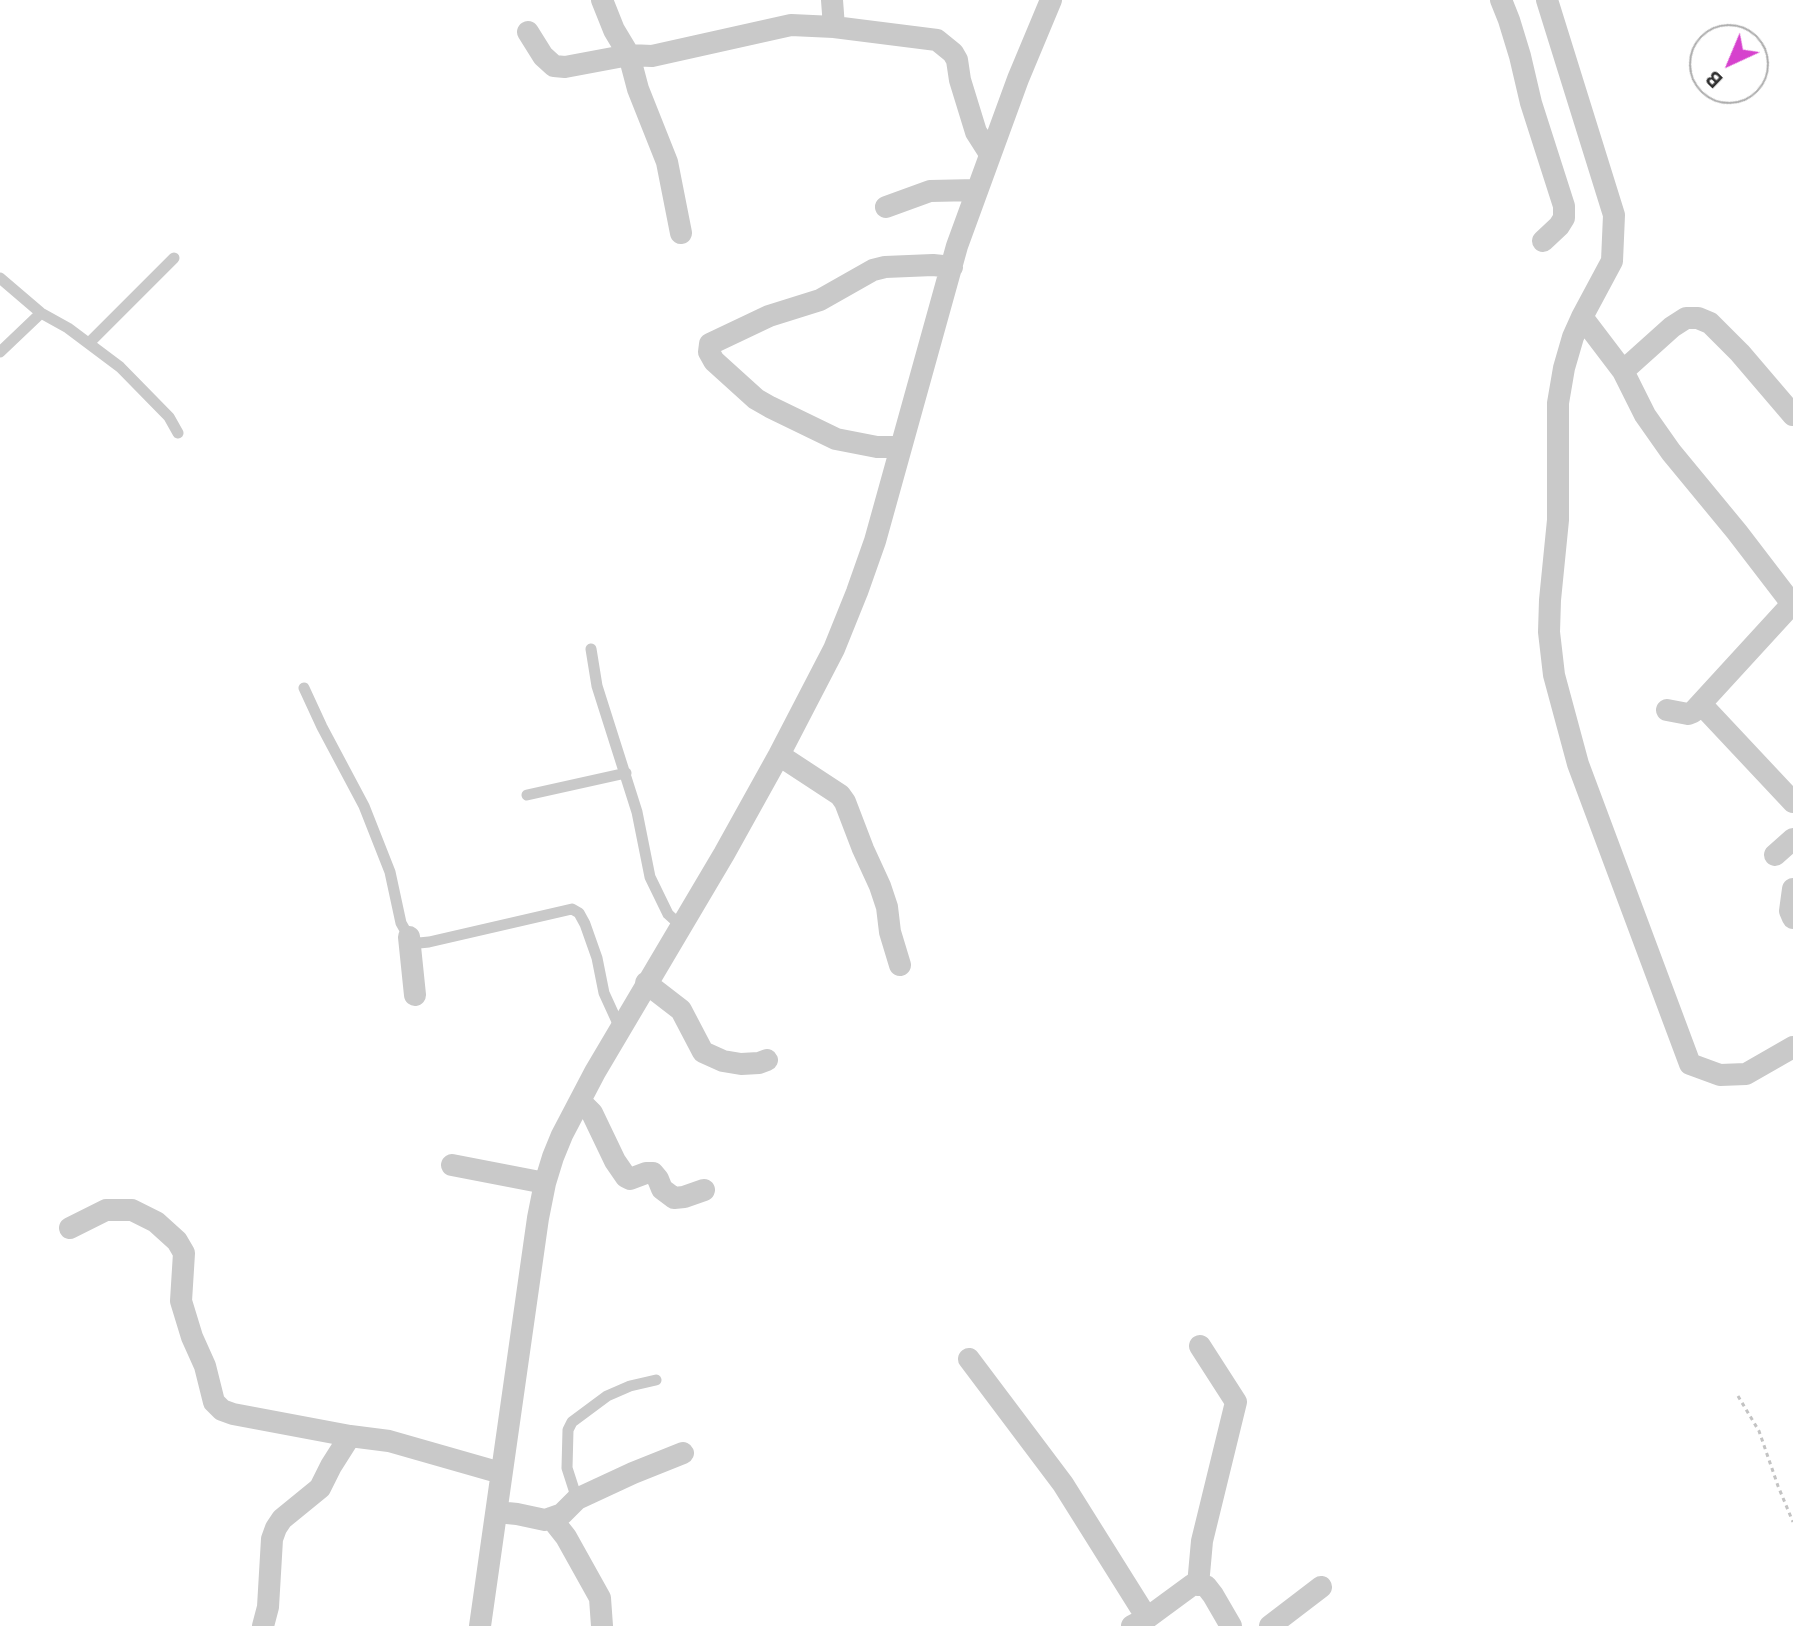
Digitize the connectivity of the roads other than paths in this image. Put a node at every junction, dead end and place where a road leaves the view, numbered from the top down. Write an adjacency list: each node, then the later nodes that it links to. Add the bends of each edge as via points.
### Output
1 (602, 0): 8 (street)
2 (832, 0): 6 (street)
3 (1051, 0): 9 (street)
4 (1501, 0): 13 (street, via 1564,206 1564,218)
5 (1547, 0): 18 (street, via 1614,215 1612,261)
6 (834, 27): 8 (street, via 791,25 652,56); 9 (street, via 937,40 949,49 957,60 976,132)
7 (528, 32): 8 (street, via 554,66)
8 (629, 55): 12 (street, via 667,162)
9 (990, 154): 10 (street)
10 (977, 190): 11 (street, via 930,191); 15 (street)
11 (886, 207)
12 (681, 233)
13 (1543, 241)
14 (174, 258): 19 (lane)
15 (952, 267): 24 (street); 24 (street, via 873,270 820,300 769,316 710,344 714,361 770,407 836,439)
16 (0, 278): 17 (lane)
17 (41, 313): 19 (lane); 20 (lane)
18 (1582, 317): 21 (street); 44 (street, via 1558,403 1558,520 1549,632 1554,675 1578,764 1690,1064 1720,1075 1746,1074)
19 (89, 343): 23 (lane, via 151,397)
20 (0, 352)
21 (1623, 371): 22 (street, via 1672,327 1698,318 1740,353); 25 (street, via 1671,452)
22 (1793, 415)
23 (178, 433)
24 (900, 447): 30 (street, via 857,592)
25 (1792, 604): 28 (street)
26 (591, 649): 31 (lane, via 597,686)
27 (304, 688): 39 (lane, via 364,806)
28 (1701, 704): 29 (street, via 1691,713); 33 (street)
29 (1667, 710)
30 (779, 755): 38 (street); 40 (street, via 845,802 880,886)
31 (626, 773): 32 (lane); 38 (lane, via 650,877 668,914)
32 (527, 795)
33 (1793, 802)
34 (1793, 839): 35 (street)
35 (1775, 855)
36 (1793, 889): 37 (street)
37 (1793, 918)
38 (680, 925): 41 (street)
39 (409, 937): 42 (street); 43 (lane, via 429,942 572,909 585,924 604,993)
40 (900, 965)
41 (646, 983): 43 (street); 45 (street, via 681,1010 703,1052 741,1064)
42 (415, 995)
43 (620, 1028): 46 (street)
44 (1793, 1047)
45 (767, 1060)
46 (580, 1101): 48 (street); 49 (street, via 592,1113 626,1177 653,1173 674,1198)
47 (452, 1165): 48 (street)
48 (545, 1183): 56 (street)
49 (704, 1190)
50 (70, 1228): 54 (street, via 119,1209 156,1222 184,1253 181,1301 214,1402 233,1414)
51 (1200, 1346): 60 (street, via 1236,1402 1202,1541)
52 (969, 1359): 62 (street, via 1063,1484)
53 (656, 1380): 57 (lane, via 607,1396 572,1422 567,1468)
54 (350, 1436): 56 (street, via 389,1441); 63 (street, via 320,1488 276,1528)
55 (683, 1453): 57 (street)
56 (501, 1473): 58 (street)
57 (577, 1499): 59 (street)
58 (497, 1512): 59 (street); 64 (street)
59 (551, 1518): 65 (street, via 600,1598)
60 (1198, 1585): 62 (street); 66 (street, via 1206,1586)
61 (1321, 1587): 67 (street)
62 (1140, 1622)
63 (263, 1626)
64 (480, 1626)
65 (602, 1626)
66 (1231, 1626)
67 (1270, 1626)

